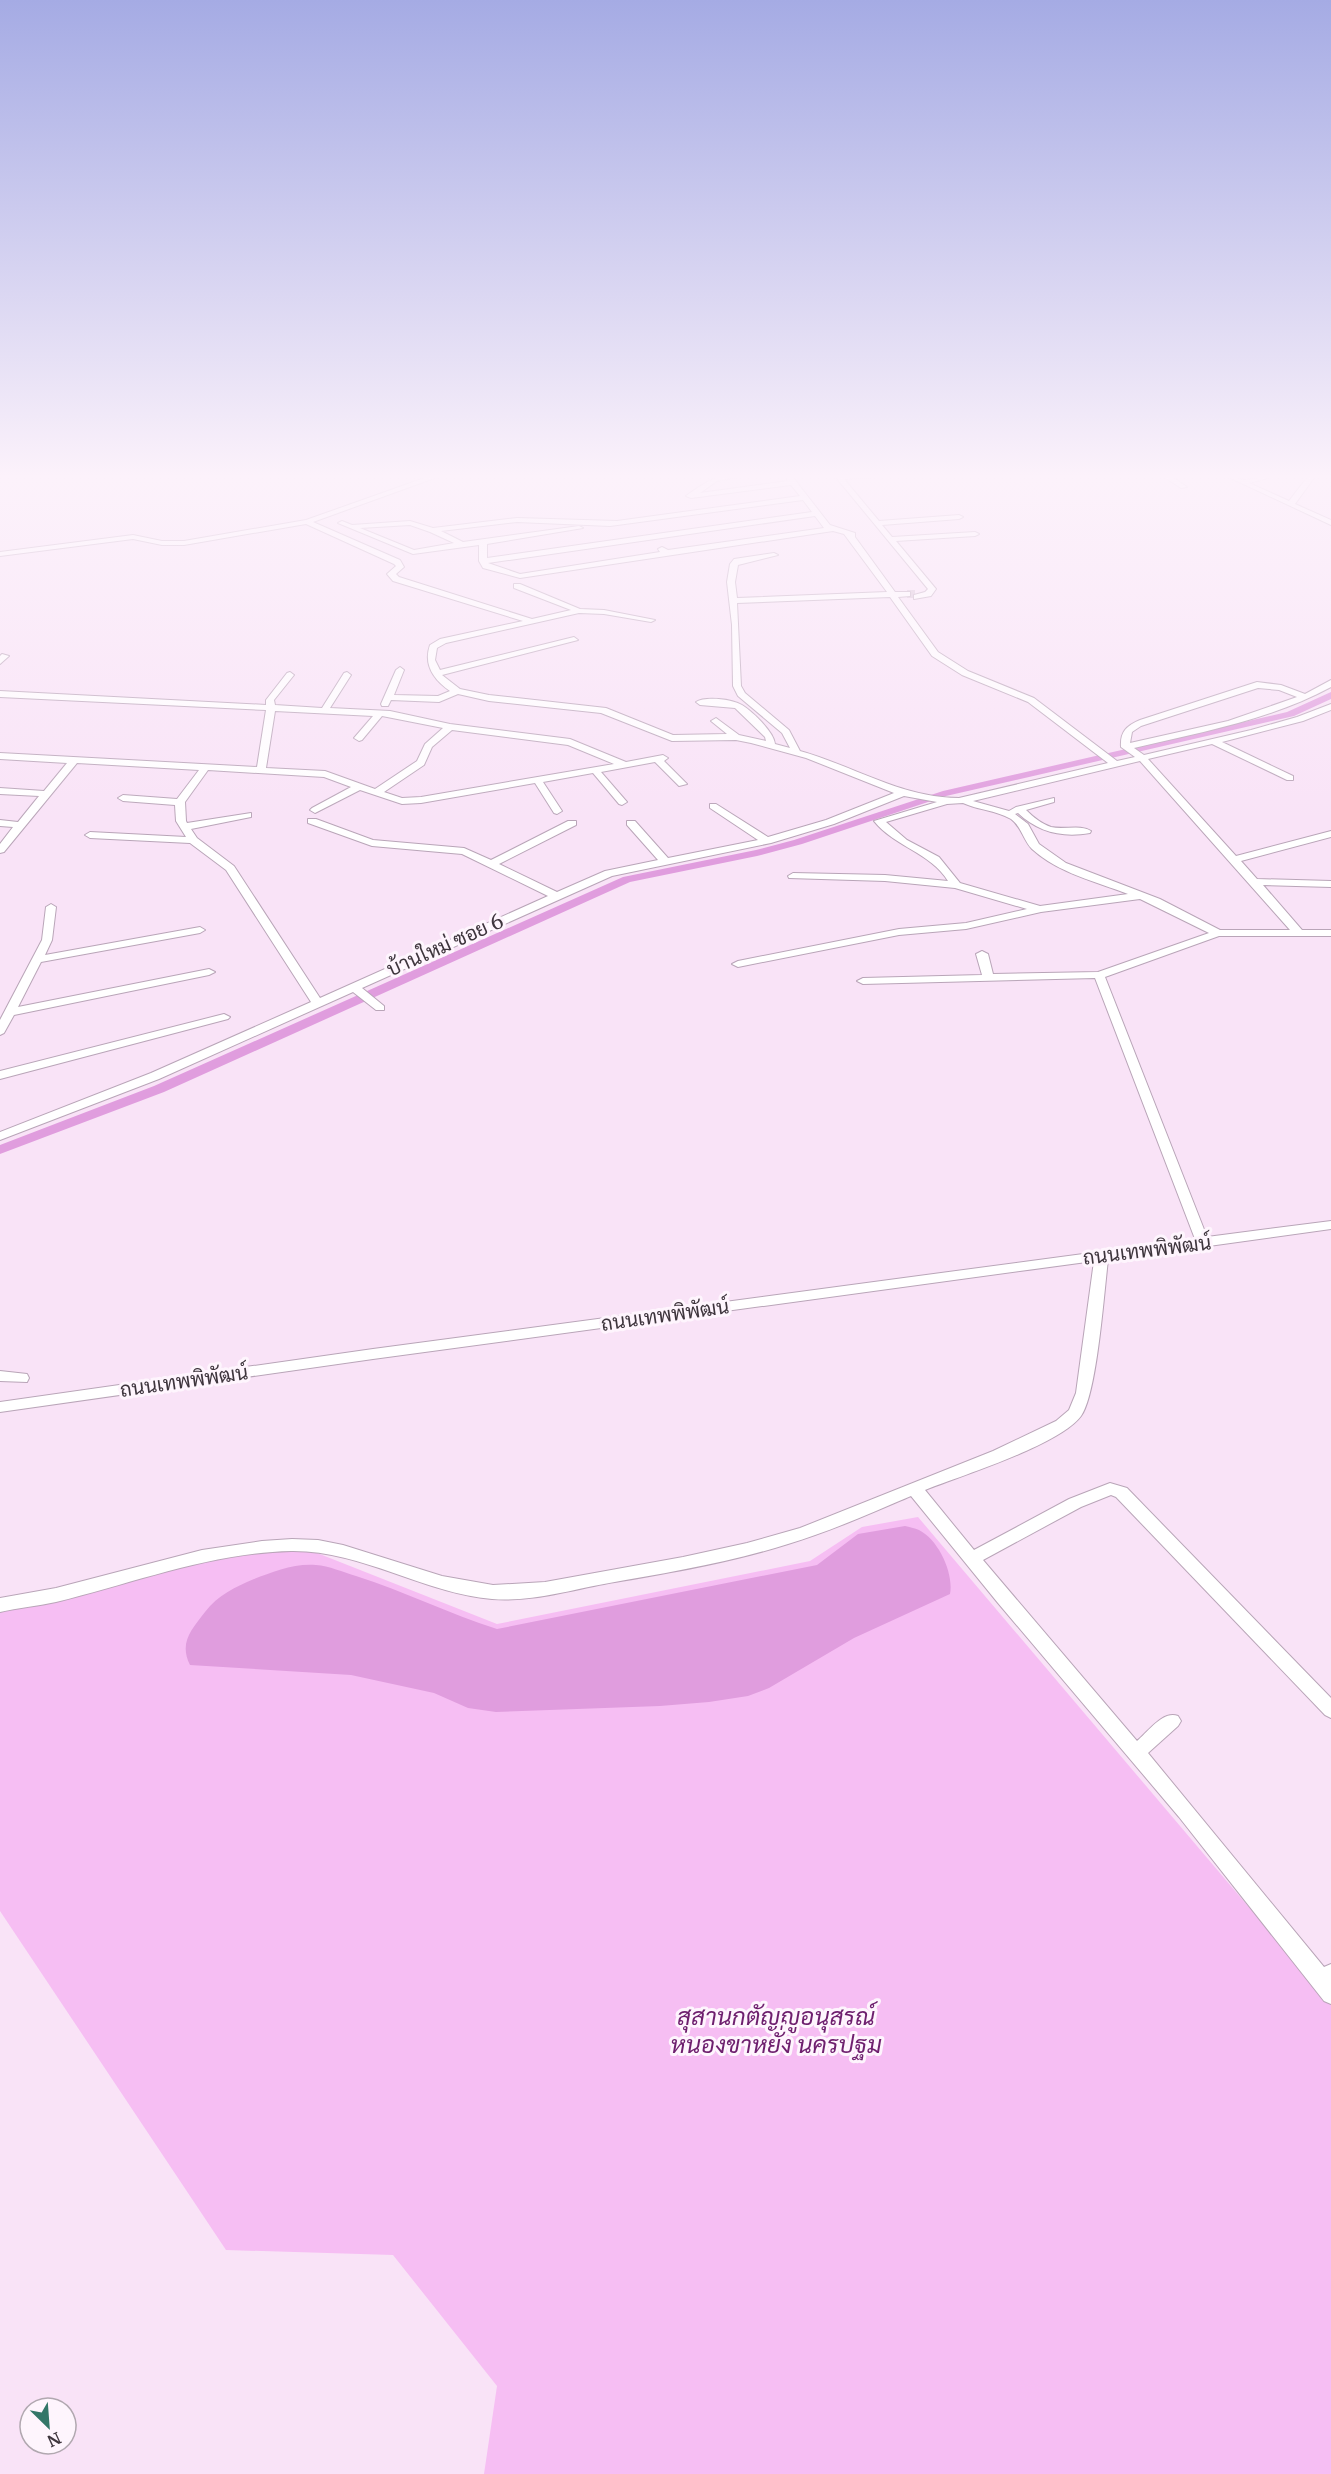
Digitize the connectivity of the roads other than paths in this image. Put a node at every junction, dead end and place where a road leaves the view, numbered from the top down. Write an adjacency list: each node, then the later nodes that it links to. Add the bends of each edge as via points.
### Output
1 (433, 590): 10 (street)
2 (528, 590): 8 (street)
3 (732, 590): 7 (street)
4 (889, 590): 6 (street)
5 (931, 590): 6 (street, via 928,594)
6 (893, 596): 7 (street); 37 (street, via 926,644 944,662 1031,700)
7 (733, 601): 33 (street, via 736,686 786,732)
8 (579, 611): 9 (street); 10 (street)
9 (651, 620)
10 (531, 621): 13 (street, via 438,644 431,652)
11 (574, 640): 13 (street)
12 (400, 670): 20 (street)
13 (438, 673): 17 (street, via 443,682)
14 (290, 675): 23 (street, via 272,696)
15 (347, 675): 24 (street)
16 (1331, 683): 19 (street)
17 (457, 691): 20 (street, via 439,699); 28 (street, via 603,710 672,738)
18 (0, 694): 23 (street)
19 (1305, 697): 32 (street, via 1247,717); 32 (street, via 1271,686 1251,687 1129,727 1124,736)
20 (388, 698): 25 (street)
21 (700, 702): 31 (street, via 738,706 770,736)
22 (1331, 707): 30 (street)
23 (271, 708): 24 (street); 40 (street)
24 (324, 711): 25 (street)
25 (381, 711): 27 (street); 29 (street)
26 (716, 721): 28 (street)
27 (450, 727): 38 (street, via 570,742); 47 (street, via 428,746 421,763)
28 (736, 737): 31 (street)
29 (359, 738)
30 (1213, 741): 35 (street); 42 (street)
31 (771, 745): 33 (street)
32 (1127, 747): 35 (street)
33 (797, 753): 48 (street)
34 (0, 756): 36 (street)
35 (1139, 756): 37 (street); 72 (street)
36 (75, 759): 39 (street); 49 (street)
37 (1112, 762): 53 (street)
38 (626, 765): 41 (street); 44 (street, via 660,758)
39 (206, 767): 40 (street); 54 (street)
40 (261, 770): 45 (street, via 325,774)
41 (595, 770): 43 (street); 55 (street)
42 (1290, 778)
43 (538, 781): 47 (street, via 421,800 402,801); 58 (street)
44 (682, 784)
45 (359, 786): 47 (street); 74 (street, via 313,815 372,843 458,850)
46 (0, 791): 49 (street)
47 (377, 792)
48 (903, 793): 52 (street); 70 (street, บ้านใหม่ ซอย 6, via 830,822)
49 (46, 794): 64 (street)
50 (123, 798): 54 (street)
51 (1051, 800): 57 (street)
52 (946, 801): 53 (street); 78 (street, via 879,821 894,835 937,858)
53 (959, 801): 59 (street)
54 (180, 802): 65 (street, via 179,815)
55 (622, 802)
56 (713, 806): 70 (street)
57 (1019, 809): 59 (street); 66 (street, via 1044,829)
58 (557, 811)
59 (1006, 813): 80 (street, via 1024,826 1035,846 1051,858)
60 (248, 814): 65 (street)
61 (572, 823): 74 (street)
62 (631, 823): 73 (street)
63 (0, 824): 64 (street)
64 (19, 825): 71 (street)
65 (184, 826): 69 (street)
66 (1086, 831)
67 (1331, 834): 72 (street)
68 (90, 835): 69 (street)
69 (193, 840): 95 (street, via 226,863)
70 (767, 841): 73 (street, บ้านใหม่ ซอย 6)
71 (0, 850)
72 (1235, 859): 76 (street)
73 (665, 861): 79 (street, บ้านใหม่ ซอย 6, via 609,873)
74 (491, 864): 79 (street)
75 (793, 876): 78 (street, via 885,878)
76 (1255, 882): 77 (street); 84 (street)
77 (1331, 884)
78 (956, 885): 82 (street)
79 (556, 896): 94 (street, บ้านใหม่ ซอย 6)
80 (1138, 896): 82 (street); 85 (street, via 1165,905)
81 (51, 907): 88 (street, via 47,940)
82 (1041, 909): 89 (street, via 978,924 899,932)
83 (200, 930): 88 (street)
84 (1298, 932): 85 (street); 86 (street)
85 (1218, 933): 91 (street)
86 (1331, 933)
87 (982, 954): 92 (street)
88 (39, 959): 97 (street)
89 (738, 964)
90 (209, 972): 97 (street)
91 (1100, 975): 92 (street); 103 (street)
92 (988, 977): 93 (street)
93 (863, 981)
94 (361, 992): 95 (street, บ้านใหม่ ซอย 6); 96 (street)
95 (317, 1002): 101 (street, บ้านใหม่ ซอย 6, via 155,1076)
96 (380, 1008)
97 (10, 1012): 99 (street)
98 (224, 1017): 100 (street)
99 (0, 1031)
100 (0, 1075)
101 (0, 1136)
102 (1331, 1225): 103 (street, ถนนเทพพิพัฒน์)
103 (1203, 1243): 104 (street, ถนนเทพพิพัฒน์)
104 (1101, 1255): 107 (street, ถนนเทพพิพัฒน์); 108 (street, via 1083,1393 1075,1413 1051,1430)
105 (0, 1376): 106 (street)
106 (22, 1378)
107 (0, 1407)
108 (914, 1488): 109 (street); 110 (street, via 768,1544 524,1591 460,1588 320,1545 292,1545 250,1548 157,1566 54,1595)
109 (973, 1558): 111 (street, via 1075,1503 1110,1490 1121,1492); 113 (street)
110 (0, 1605)
111 (1331, 1710)
112 (1173, 1720): 113 (street)
113 (1136, 1753): 114 (street)
114 (1328, 1983)

